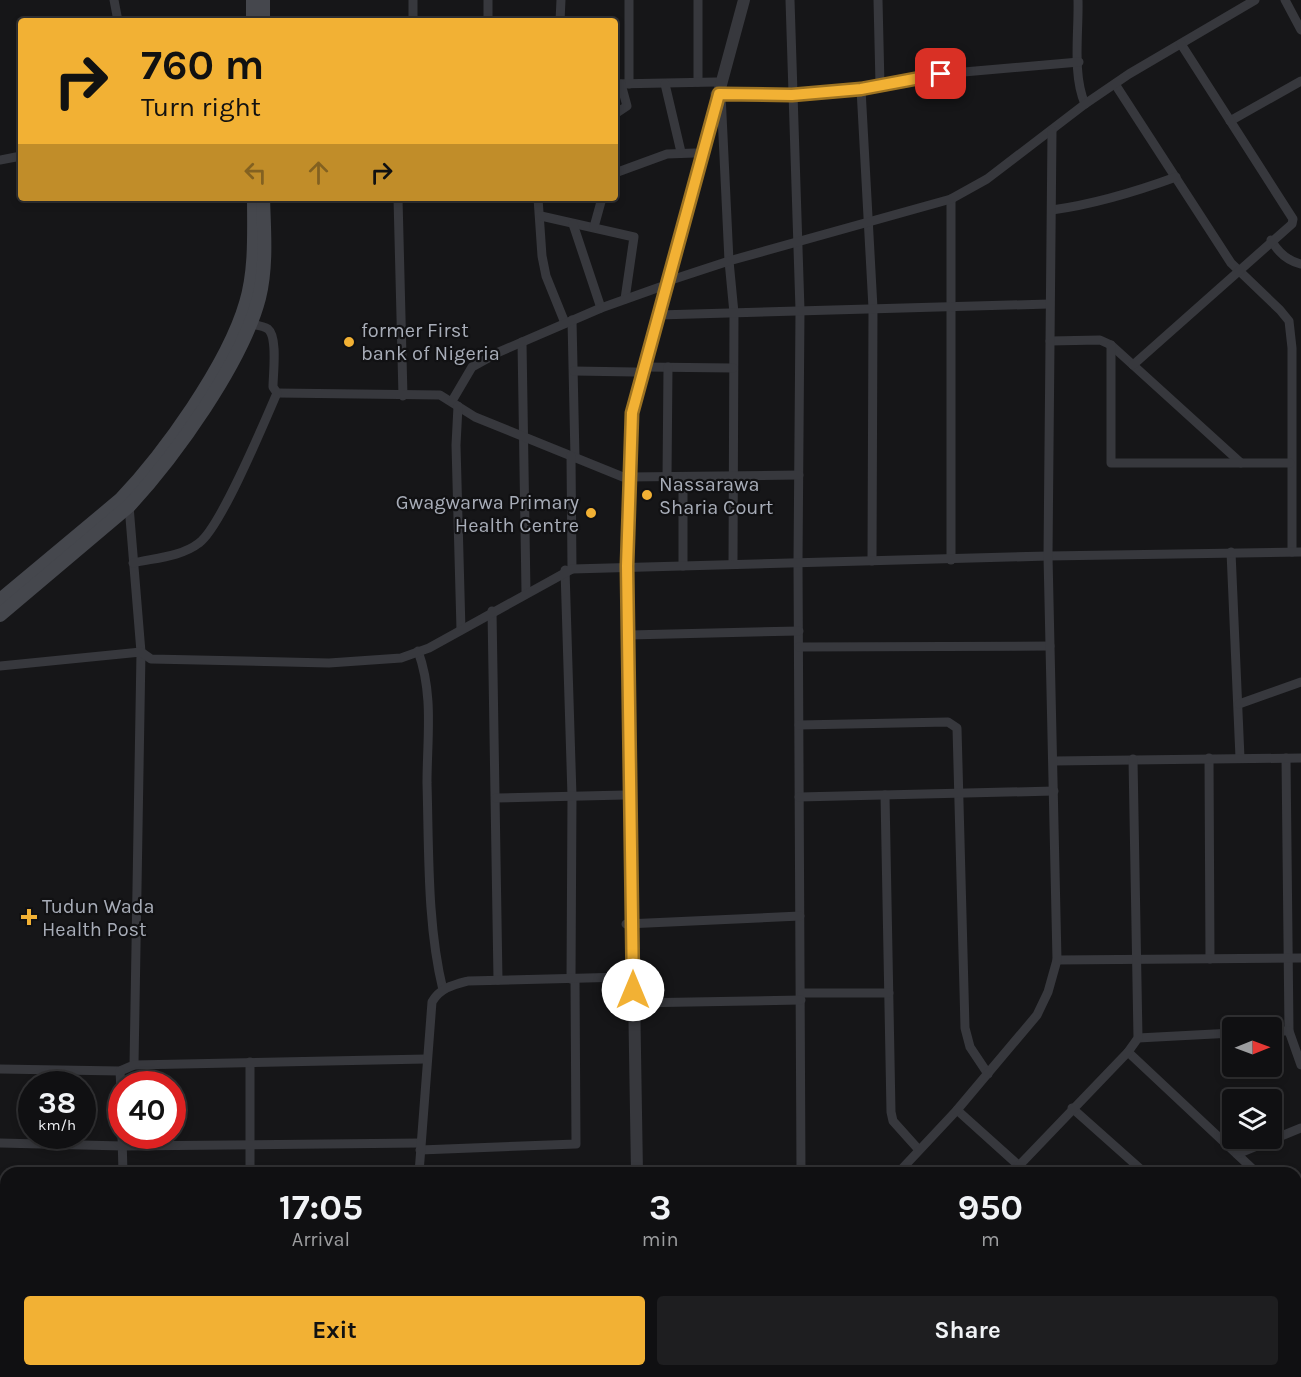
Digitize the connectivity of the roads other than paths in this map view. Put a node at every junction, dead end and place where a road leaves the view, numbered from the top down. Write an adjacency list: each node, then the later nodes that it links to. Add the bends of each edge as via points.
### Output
1 (114, 0): 16 (street)
2 (253, 0): 17 (main road)
3 (263, 0): 18 (main road)
4 (413, 0): 19 (street)
5 (488, 0): 20 (street)
6 (561, 0): 21 (street)
7 (629, 0): 27 (street)
8 (698, 0): 26 (street)
9 (738, 0): 32 (street)
10 (744, 0): 32 (street)
11 (790, 0): 33 (street)
12 (878, 0): 30 (street)
13 (1078, 0): 24 (street)
14 (1255, 0): 23 (street)
15 (1285, 0): 22 (street)
16 (117, 18)
17 (253, 18)
18 (263, 18)
19 (413, 18)
20 (488, 18)
21 (560, 18)
22 (1301, 30)
23 (1181, 44): 29 (street); 36 (street)
24 (1079, 62): 30 (street, via 941,74); 34 (street)
25 (1301, 81): 36 (street)
26 (698, 82): 28 (street); 32 (street)
27 (622, 84): 28 (street); 35 (street, via 627,106)
28 (665, 84): 38 (street)
29 (1115, 84): 34 (street); 43 (street)
30 (880, 85): 31 (street)
31 (861, 89): 33 (street); 52 (street)
32 (717, 91): 33 (street); 39 (street); 57 (street); 60 (street)
33 (792, 95): 56 (street)
34 (1085, 104): 37 (street)
35 (618, 112)
36 (1230, 121): 55 (street, via 1293,219)
37 (1052, 131): 44 (street, via 987,179); 50 (street)
38 (681, 152): 39 (street); 42 (street)
39 (695, 153): 60 (street)
40 (18, 157): 41 (street)
41 (0, 160)
42 (618, 172)
43 (1176, 177): 50 (street, via 1092,205); 59 (street)
44 (951, 199): 52 (street); 63 (street)
45 (254, 201): 70 (main road)
46 (263, 201): 70 (main road, via 262,277)
47 (398, 201): 80 (street)
48 (538, 201): 51 (street)
49 (601, 201): 54 (street)
50 (1052, 210): 62 (street)
51 (541, 216): 53 (street); 69 (street, via 546,276)
52 (870, 222): 56 (street); 65 (street)
53 (573, 224): 54 (street); 64 (street)
54 (594, 226): 61 (street, via 633,237)
55 (1271, 240): 58 (street, via 1292,262); 59 (street)
56 (797, 242): 57 (street); 66 (street)
57 (729, 261): 60 (street); 67 (street)
58 (1301, 264)
59 (1238, 270): 74 (street); 85 (street, via 1280,310 1291,330)
60 (664, 284): 61 (street); 68 (street); 77 (street)
61 (626, 299): 64 (street)
62 (1049, 304): 63 (street); 71 (street)
63 (951, 306): 65 (street); 95 (street)
64 (601, 308): 69 (street)
65 (873, 308): 66 (street); 96 (street)
66 (800, 310): 67 (street); 86 (street)
67 (734, 314): 68 (street); 76 (street)
68 (658, 315): 77 (street)
69 (569, 322): 72 (street); 78 (street)
70 (244, 323): 79 (street, via 266,328 274,339); 91 (main road, via 227,370 177,448); 104 (main road, via 176,431 137,482)
71 (1050, 341): 73 (street, via 1100,340); 94 (street)
72 (522, 342): 81 (street, via 472,367); 82 (street)
73 (1111, 345): 74 (street); 84 (street, via 1111,463)
74 (1133, 365): 84 (street)
75 (668, 367): 76 (street); 77 (street); 89 (street)
76 (733, 368): 87 (street)
77 (639, 369): 78 (street); 88 (street, via 625,419)
78 (574, 371): 83 (street)
79 (276, 393): 80 (street); 98 (street, via 259,436 207,535 183,552)
80 (403, 396): 81 (street, via 430,393)
81 (455, 404): 82 (street); 107 (street)
82 (523, 438): 83 (street); 103 (street)
83 (573, 457): 88 (street); 102 (street)
84 (1241, 463): 85 (street)
85 (1290, 463): 93 (street)
86 (799, 475): 87 (street); 97 (street)
87 (734, 476): 90 (street); 99 (street)
88 (626, 477): 89 (street); 100 (street)
89 (667, 477): 90 (street)
90 (683, 477): 101 (street)
91 (129, 506): 98 (street); 106 (main road)
92 (1231, 552): 93 (street); 94 (street); 116 (street)
93 (1297, 552)
94 (1048, 556): 95 (street); 110 (street)
95 (951, 560): 96 (street)
96 (872, 561): 97 (street)
97 (798, 562): 99 (street); 108 (street)
98 (133, 563): 113 (street)
99 (733, 564): 101 (street)
100 (625, 566): 101 (street); 102 (street); 109 (street); 126 (street)
101 (683, 566)
102 (568, 569): 103 (street); 128 (street)
103 (526, 592): 105 (street)
104 (0, 600)
105 (492, 611): 107 (street); 129 (street)
106 (0, 615)
107 (461, 630): 112 (street)
108 (799, 631): 109 (street); 111 (street)
109 (629, 635): 132 (street)
110 (1050, 646): 111 (street); 123 (street)
111 (799, 647): 117 (street)
112 (418, 651): 113 (street, via 400,658 329,663 151,659); 141 (street, via 429,697 431,920)
113 (141, 652): 114 (street); 152 (street)
114 (0, 666)
115 (1301, 682): 116 (street)
116 (1239, 704): 119 (street)
117 (799, 724): 125 (street, via 952,724 958,732); 130 (street)
118 (1209, 758): 119 (street); 122 (street); 135 (street)
119 (1240, 758): 120 (street)
120 (1286, 758): 121 (street); 133 (street)
121 (1301, 758)
122 (1133, 759): 123 (street); 137 (street)
123 (1054, 761): 124 (street)
124 (1054, 791): 125 (street); 136 (street)
125 (960, 794): 127 (street); 156 (street, via 965,1028 970,1047)
126 (625, 795): 128 (street); 132 (street)
127 (885, 795): 130 (street); 142 (street)
128 (572, 796): 129 (street); 139 (street)
129 (496, 798): 140 (street)
130 (800, 798): 131 (street)
131 (800, 916): 132 (street); 143 (street)
132 (629, 923): 138 (street); 144 (street)
133 (1289, 958): 134 (street); 135 (street); 146 (street)
134 (1301, 958)
135 (1210, 959): 137 (street)
136 (1057, 960): 137 (street); 156 (street, via 1037,1015)
137 (1135, 962): 148 (street)
138 (626, 977): 139 (street); 171 (street)
139 (573, 979): 140 (street); 164 (street, via 576,1144)
140 (498, 980): 141 (street, via 468,981)
141 (443, 990): 150 (street, via 432,1002)
142 (889, 993): 143 (street); 166 (street, via 891,1112 893,1121)
143 (801, 997): 144 (street); 173 (street)
144 (633, 1003): 172 (street)
145 (1282, 1030): 146 (street)
146 (1289, 1030): 153 (street)
147 (1222, 1034): 148 (street)
148 (1138, 1038): 149 (street)
149 (1128, 1052): 157 (street); 167 (street)
150 (426, 1059): 151 (street); 164 (street)
151 (250, 1062): 152 (street); 161 (street)
152 (134, 1065): 155 (street)
153 (1301, 1065)
154 (0, 1069): 155 (street)
155 (120, 1071)
156 (988, 1074): 158 (street)
157 (1072, 1108): 176 (street); 177 (street)
158 (957, 1110): 166 (street); 175 (street)
159 (1301, 1128): 167 (street)
160 (0, 1143): 163 (street)
161 (250, 1144): 162 (street); 164 (street); 169 (street)
162 (186, 1145)
163 (108, 1146)
164 (420, 1146): 170 (street)
165 (123, 1149): 168 (street)
166 (919, 1150): 174 (street)
167 (1237, 1154): 178 (street)
168 (123, 1167)
169 (250, 1167)
170 (419, 1167)
171 (630, 1167)
172 (637, 1167)
173 (801, 1167)
174 (903, 1167)
175 (1013, 1167)
176 (1017, 1167)
177 (1138, 1167)
178 (1251, 1167)

